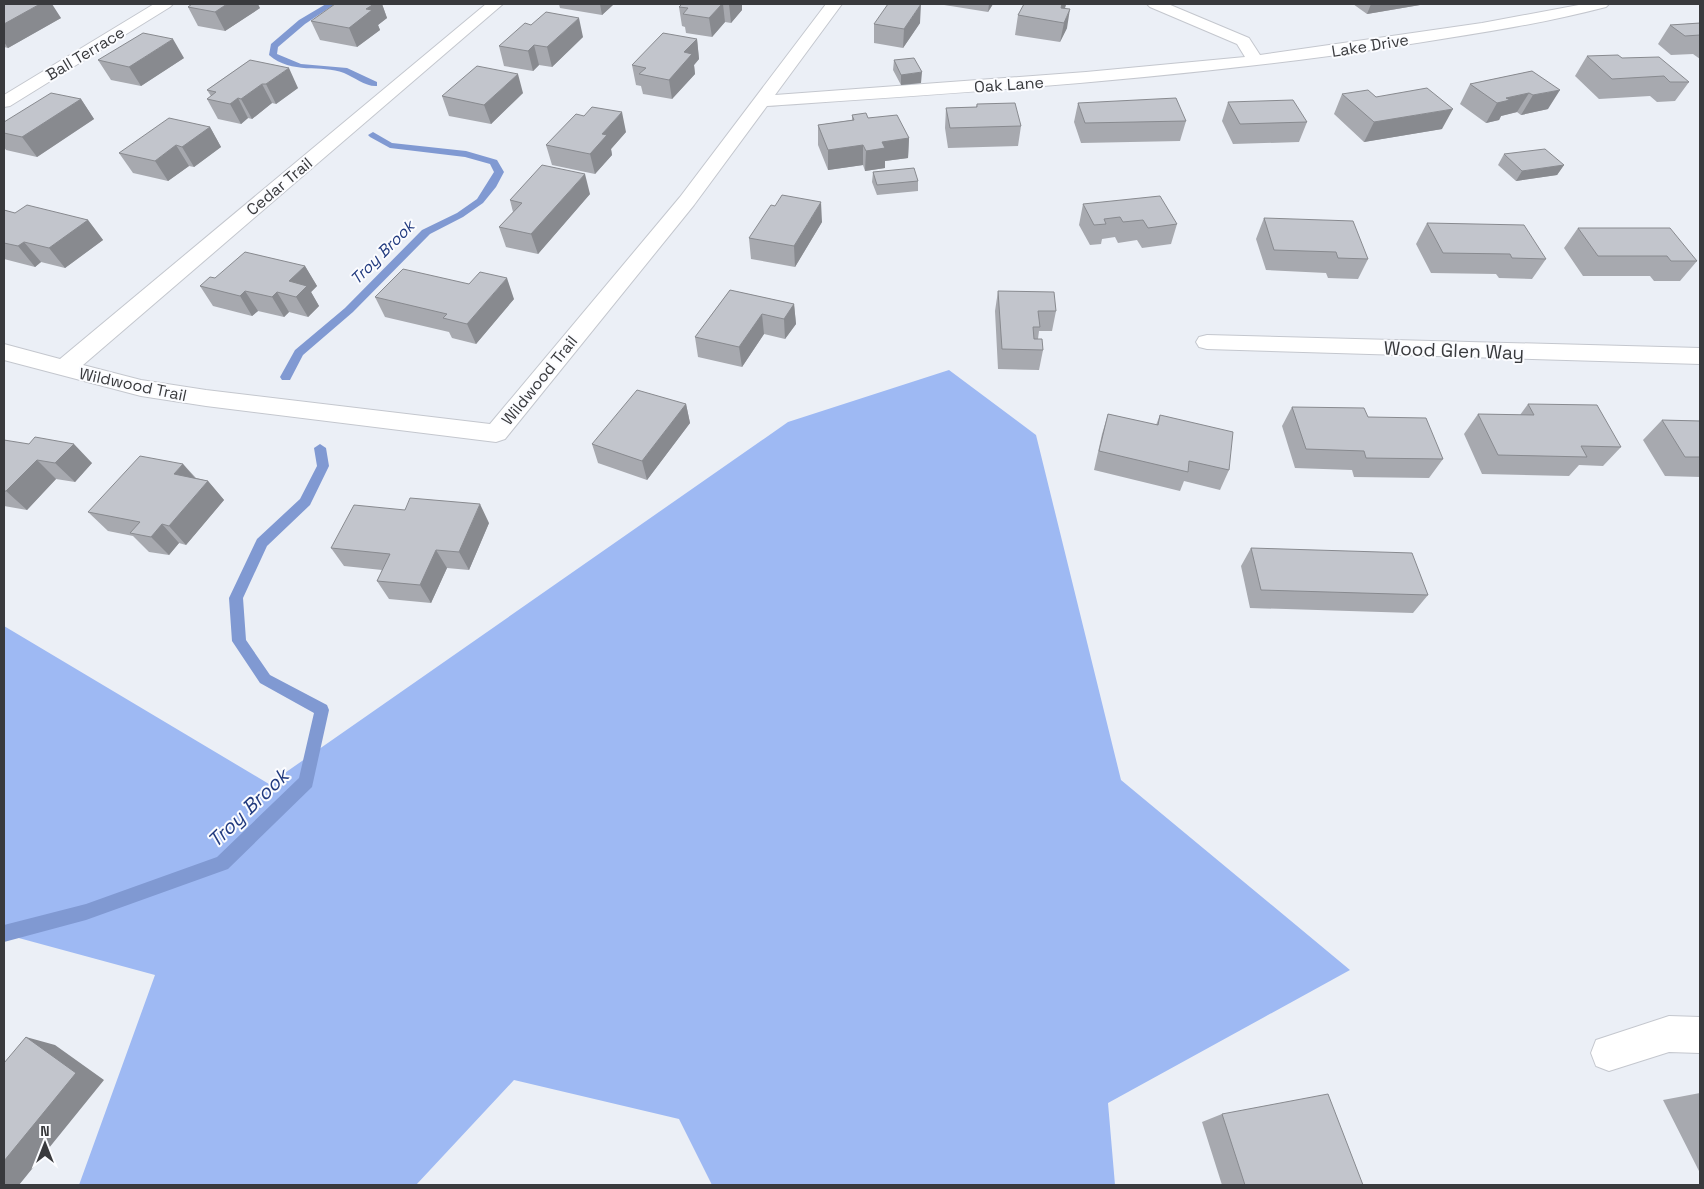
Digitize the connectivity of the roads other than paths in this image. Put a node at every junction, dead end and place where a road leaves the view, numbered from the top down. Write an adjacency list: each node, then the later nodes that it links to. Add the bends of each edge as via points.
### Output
1 (165, 4): 8 (street, Ball Terrace)
2 (496, 4): 12 (street, Cedar Trail)
3 (834, 4): 7 (street, Wildwood Trail)
4 (1155, 4): 6 (street, via 1243,41)
5 (1601, 4): 6 (street, Lake Drive, via 1523,21)
6 (1256, 61): 7 (street, Oak Lane, via 1024,83)
7 (762, 101): 12 (street, Wildwood Trail, via 687,200 496,433 206,398 141,388)
8 (4, 102)
9 (1207, 342): 11 (street, Wood Glen Way)
10 (4, 352): 12 (street, Wildwood Trail)
11 (1700, 356)
12 (63, 369)
13 (1700, 1035): 14 (street, via 1669,1034)
14 (1609, 1052)

